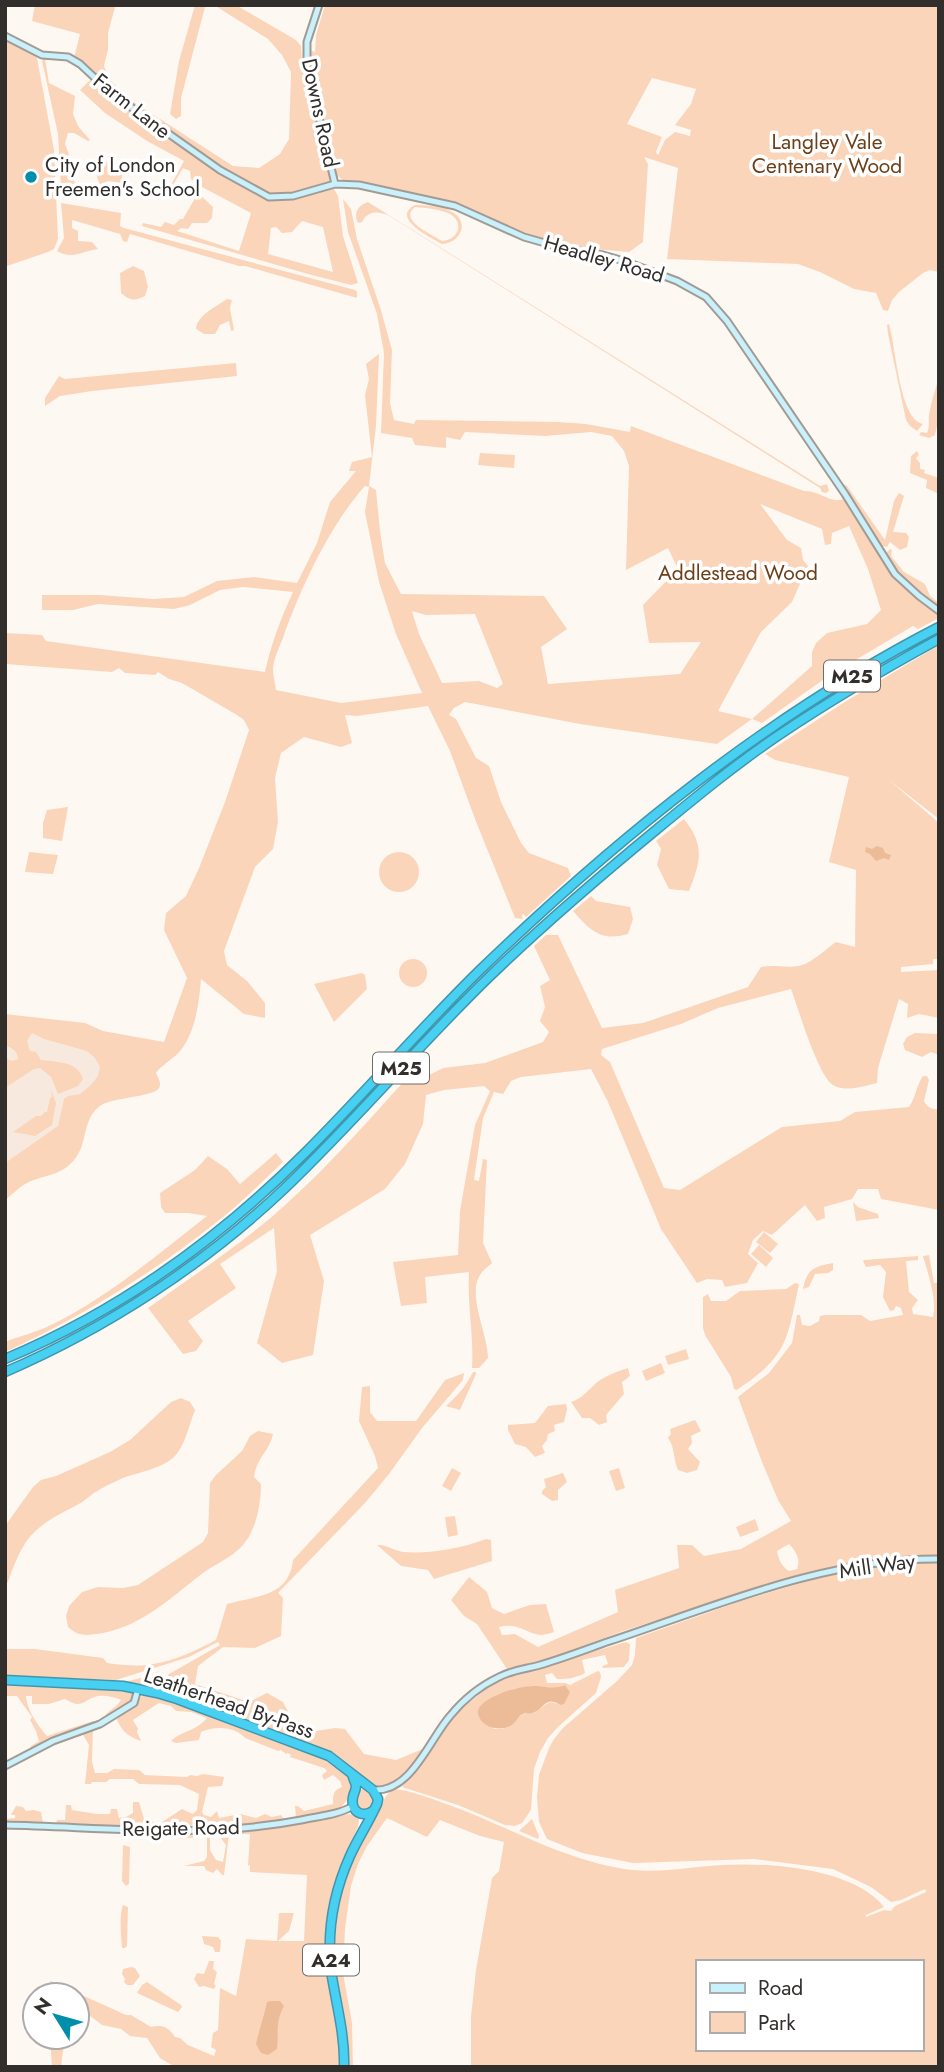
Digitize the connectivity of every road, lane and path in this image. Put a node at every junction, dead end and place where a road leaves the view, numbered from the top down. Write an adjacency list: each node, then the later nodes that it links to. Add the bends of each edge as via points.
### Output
1 (319, 5): 3 (street, Downs Road, via 307,42 307,67)
2 (5, 36): 3 (street, Farm Lane, via 42,55 68,57 80,64 111,93 220,170 269,197 293,196)
3 (335, 184): 4 (street, Headley Road, via 455,205 524,237 642,267 706,297 727,321 895,573)
4 (939, 611)
5 (939, 627): 7 (highway, M25, via 771,727 579,878 480,971 305,1153 211,1237 93,1315)
6 (939, 639): 8 (highway, M25, via 777,736 592,883 489,977 284,1188 230,1236 153,1292)
7 (5, 1359)
8 (5, 1372)
9 (939, 1559): 15 (street, Mill Way, via 913,1559 815,1576 724,1601 501,1675 463,1702 417,1765)
10 (5, 1681): 11 (highway, Leatherhead By-Pass)
11 (138, 1689): 12 (street, via 134,1703 105,1721 52,1741); 13 (highway, Leatherhead By-Pass, via 329,1756)
12 (5, 1766)
13 (351, 1773): 14 (highway, Leatherhead By-Pass); 16 (highway)
14 (370, 1788): 15 (street); 16 (highway, via 362,1785); 18 (highway, via 378,1799)
15 (389, 1788): 18 (street, Mill Way)
16 (355, 1791): 17 (highway)
17 (353, 1806): 19 (highway); 20 (street, Reigate Road, via 235,1829)
18 (376, 1807): 19 (highway); 21 (highway, A24)
19 (362, 1815): 21 (highway, A24)
20 (5, 1825)
21 (360, 1835): 22 (highway, A24, via 340,1881 330,1938)
22 (344, 2067)

